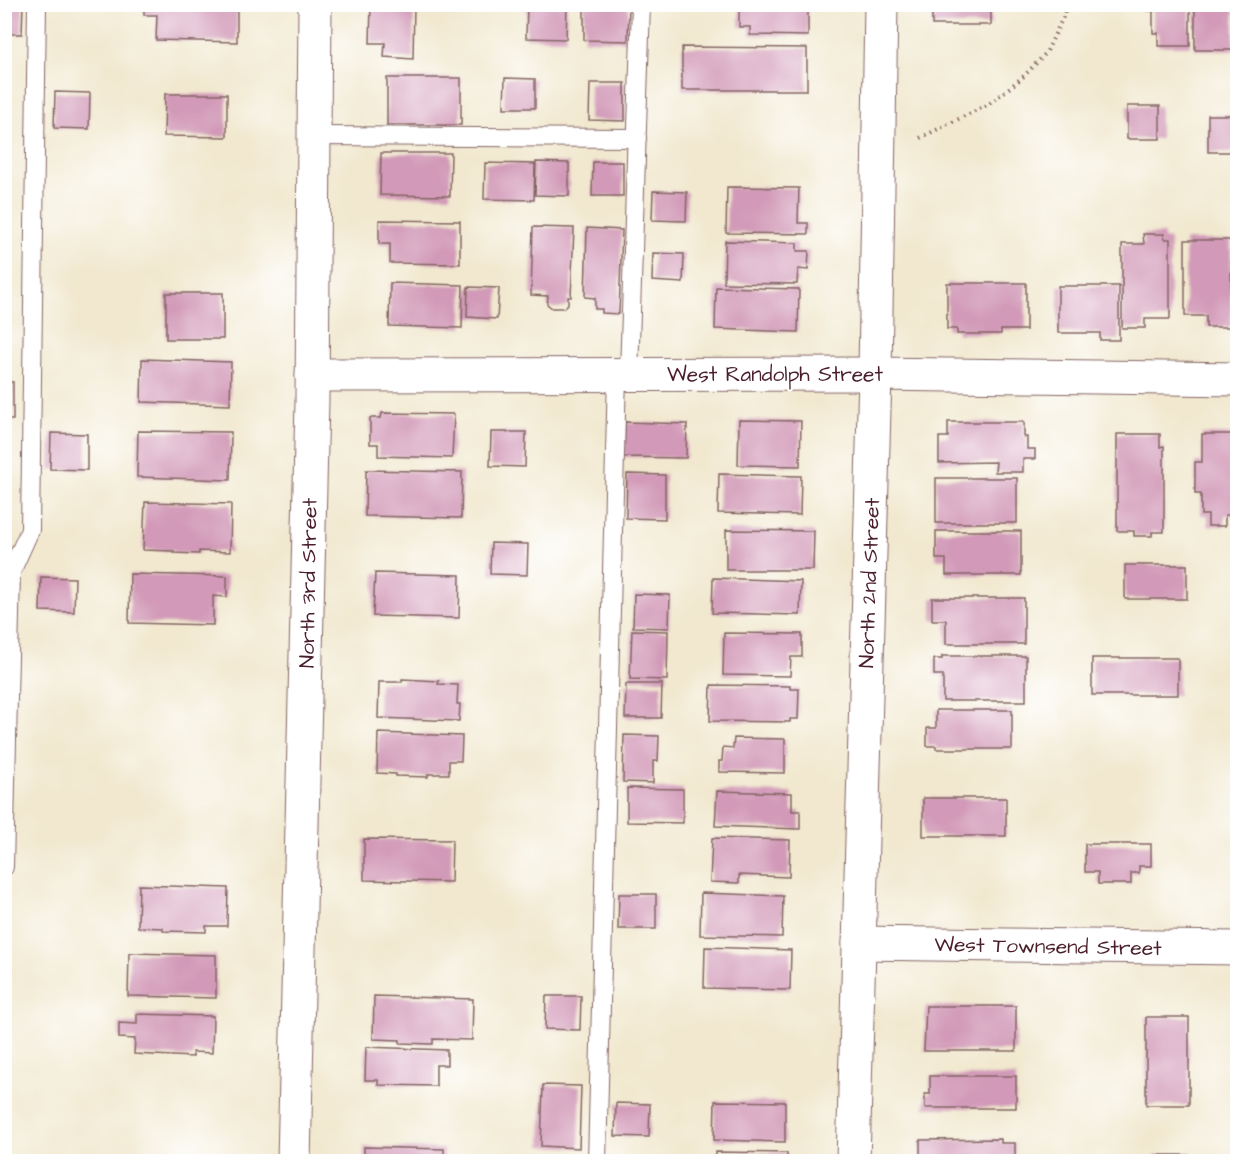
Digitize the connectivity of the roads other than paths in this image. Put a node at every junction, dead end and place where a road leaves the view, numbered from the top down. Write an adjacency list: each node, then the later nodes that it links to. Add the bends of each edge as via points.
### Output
1 (37, 4): 11 (lane, via 30,530 11,572)
2 (315, 4): 5 (street, North 3rd Street)
3 (641, 4): 6 (lane)
4 (881, 4): 8 (street, North 2nd Street)
5 (314, 136): 6 (lane); 9 (street, North 3rd Street)
6 (637, 138): 7 (lane)
7 (623, 374): 8 (street, West Randolph Street); 9 (street, West Randolph Street); 15 (lane)
8 (875, 374): 10 (street, West Randolph Street); 12 (street, North 2nd Street)
9 (312, 375): 14 (street, North 3rd Street)
10 (1238, 379)
11 (4, 867)
12 (859, 943): 13 (street, West Townsend Street); 16 (street, North 2nd Street)
13 (1238, 948)
14 (294, 1161)
15 (597, 1161)
16 (853, 1161)

